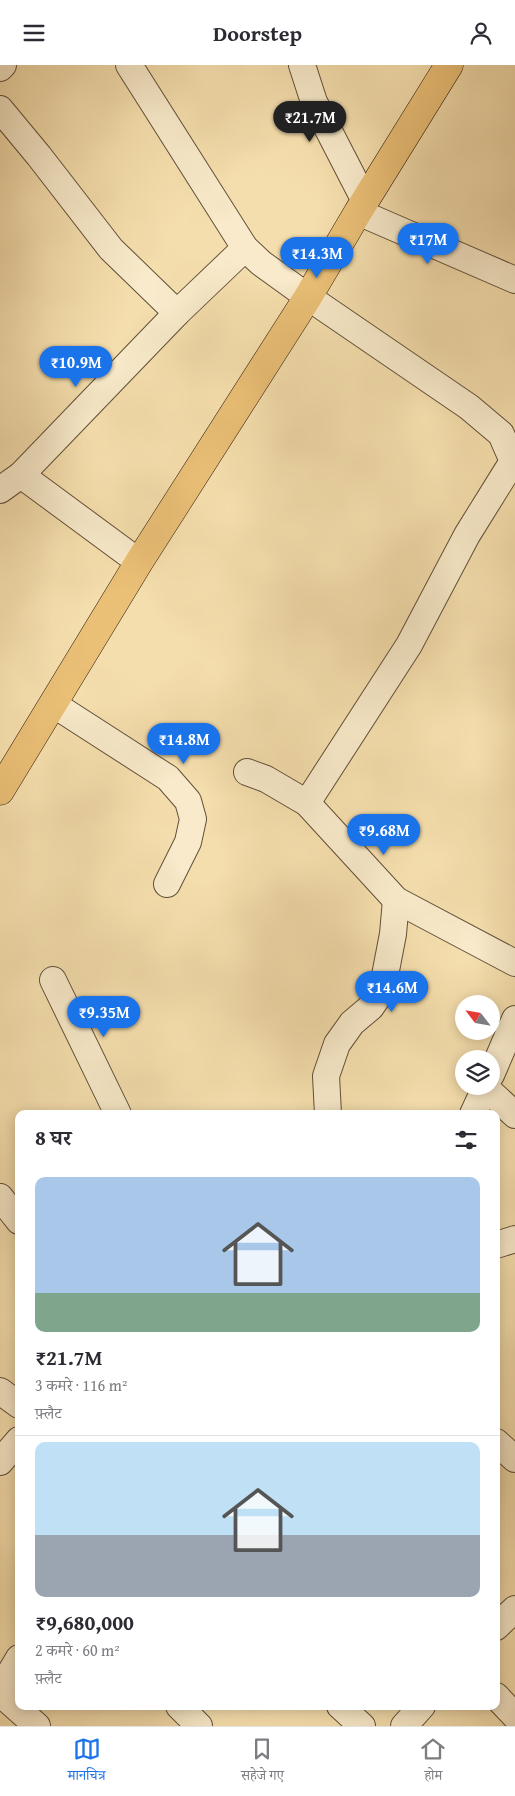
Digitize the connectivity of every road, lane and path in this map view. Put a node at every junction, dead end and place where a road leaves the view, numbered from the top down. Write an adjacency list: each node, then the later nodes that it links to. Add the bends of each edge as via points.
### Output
1 (3, 65): 5 (street)
2 (129, 65): 8 (street)
3 (302, 65): 7 (street, via 314,102)
4 (449, 65): 7 (highway)
5 (0, 67)
6 (0, 109): 11 (street, via 111,249)
7 (361, 207): 9 (street); 10 (highway)
8 (245, 248): 10 (street); 11 (street)
9 (515, 280)
10 (308, 297): 12 (street, via 469,407); 15 (highway)
11 (177, 313): 13 (street)
12 (511, 451): 19 (street, via 409,645)
13 (21, 475): 14 (street); 15 (street)
14 (0, 490)
15 (139, 561): 16 (highway)
16 (53, 703): 18 (highway); 20 (street, via 168,778 188,801 193,819 188,842)
17 (248, 772): 19 (street)
18 (0, 791)
19 (307, 803): 21 (street)
20 (167, 884)
21 (396, 900): 22 (street); 29 (street, via 382,991 337,1044 326,1076)
22 (515, 963)
23 (53, 981): 28 (street)
24 (514, 1026): 25 (street)
25 (500, 1057)
26 (482, 1095): 30 (street)
27 (498, 1095): 31 (street)
28 (116, 1110)
29 (328, 1110)
30 (475, 1110)
31 (515, 1115)
32 (0, 1197): 33 (street)
33 (15, 1216)
34 (0, 1391): 35 (street)
35 (15, 1402)
36 (15, 1445): 39 (street)
37 (500, 1446): 38 (street)
38 (515, 1459)
39 (0, 1462)
40 (515, 1609): 41 (street)
41 (500, 1623)
42 (15, 1665): 43 (street)
43 (1, 1685): 45 (street)
44 (500, 1700): 50 (street)
45 (15, 1701)
46 (23, 1710): 51 (street)
47 (183, 1710): 52 (street)
48 (344, 1710): 53 (street)
49 (418, 1710): 54 (street)
50 (515, 1716)
51 (37, 1726)
52 (199, 1726)
53 (362, 1726)
54 (404, 1726)

